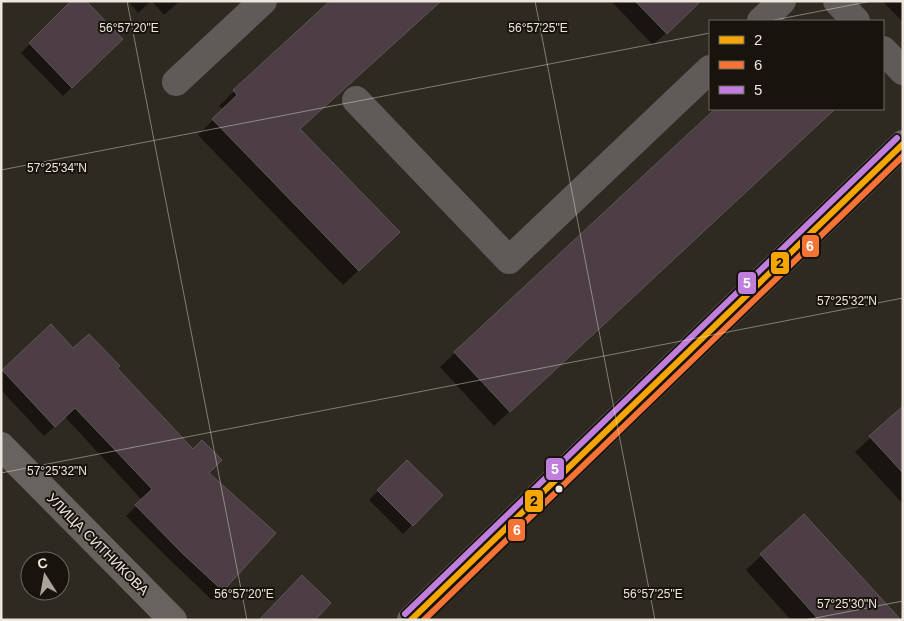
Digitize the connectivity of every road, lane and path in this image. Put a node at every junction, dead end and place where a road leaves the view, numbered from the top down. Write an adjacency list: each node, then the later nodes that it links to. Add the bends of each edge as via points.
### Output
1 (263, 1): 9 (lane)
2 (782, 1): 4 (lane)
3 (837, 1): 5 (lane)
4 (762, 20)
5 (855, 20)
6 (884, 51): 8 (lane)
7 (709, 70): 10 (lane, via 509,260)
8 (903, 71)
9 (176, 82)
10 (356, 100)
11 (903, 144): 14 (main road)
12 (1, 446): 13 (main road, УЛИЦА СИТНИКОВА)
13 (173, 620)
14 (411, 620)

